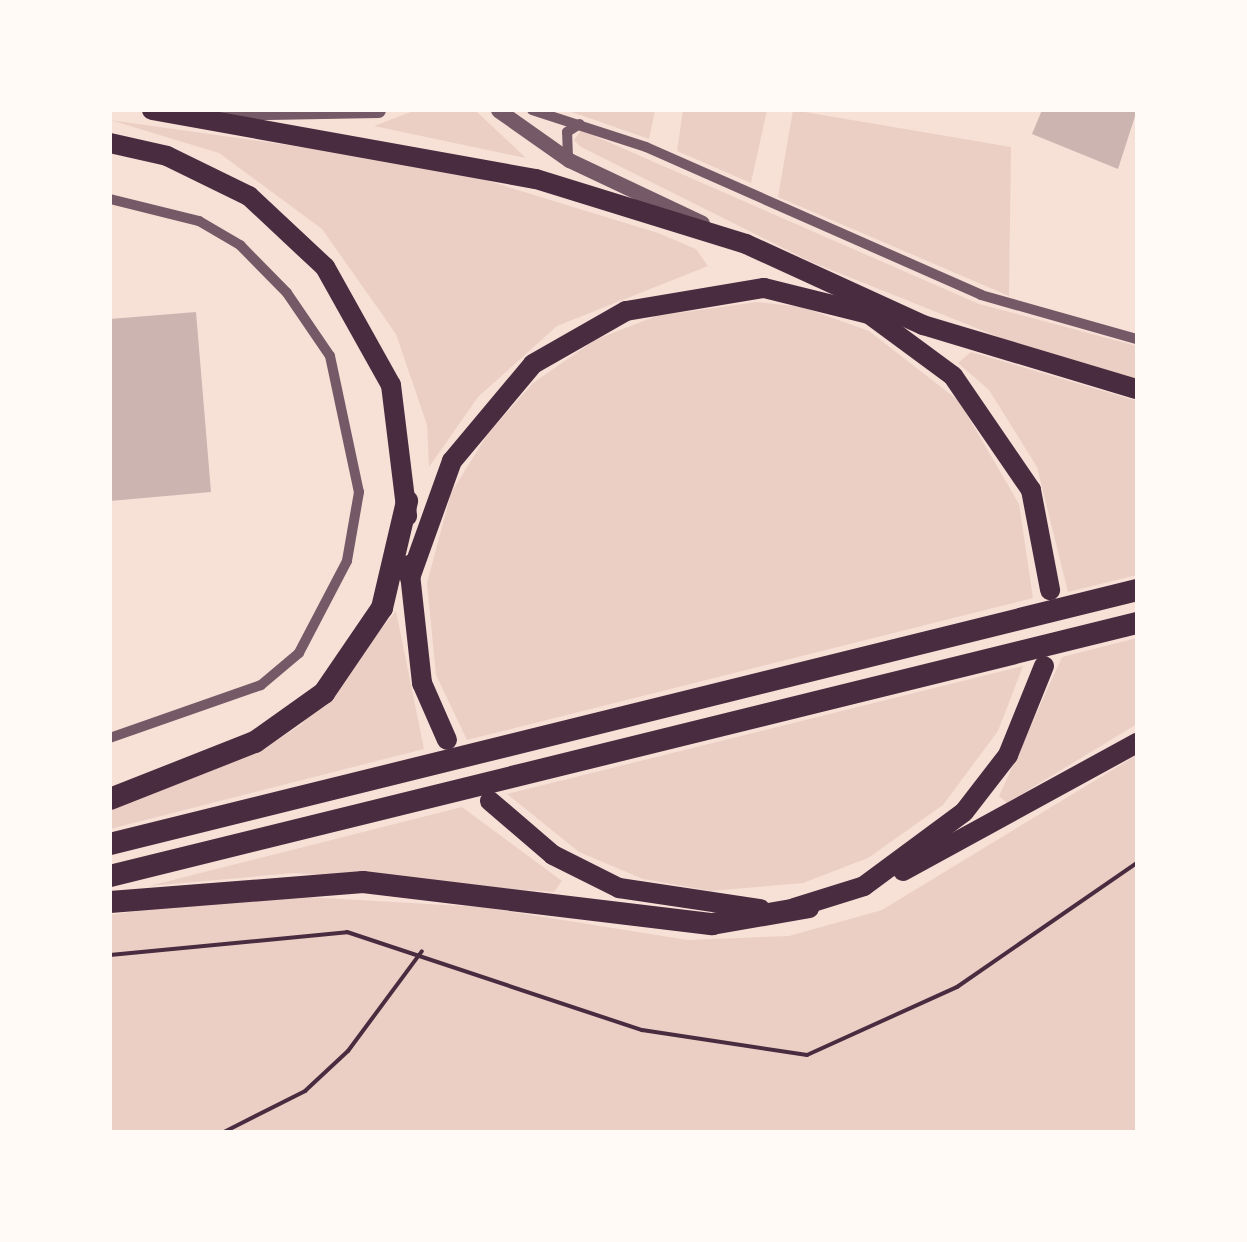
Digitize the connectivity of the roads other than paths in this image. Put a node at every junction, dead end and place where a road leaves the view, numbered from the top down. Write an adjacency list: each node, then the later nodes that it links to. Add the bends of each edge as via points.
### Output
1 (152, 110): 5 (main road)
2 (378, 110): 5 (street)
3 (498, 110): 8 (street)
4 (532, 110): 6 (street)
5 (194, 113): 10 (main road, via 463,161)
6 (581, 123): 8 (street, via 567,132); 15 (street, via 981,295)
7 (110, 144): 17 (main road, via 167,156 248,196 325,267 391,385)
8 (569, 160): 10 (street)
9 (110, 199): 23 (street, via 199,221 240,245 287,293 330,356 359,492 347,562 298,653 261,685)
10 (746, 244): 11 (main road)
11 (782, 260): 12 (main road); 14 (main road)
12 (834, 300): 13 (main road); 18 (main road, via 764,288 678,297 614,316 554,348 463,444)
13 (869, 314): 14 (main road); 19 (main road, via 943,367 1005,441 1038,514)
14 (923, 325): 16 (main road)
15 (1137, 340)
16 (1137, 389)
17 (407, 501): 18 (main road); 26 (highway, via 382,608 324,693 255,742)
18 (410, 578): 24 (main road, via 422,683)
19 (1050, 590)
20 (1137, 590): 28 (highway)
21 (1137, 623): 29 (highway)
22 (1044, 666): 30 (main road, via 1020,734 980,794)
23 (110, 738)
24 (447, 740)
25 (1137, 743): 30 (main road, via 940,856)
26 (110, 800)
27 (490, 801): 32 (main road, via 553,855 620,888 692,906)
28 (110, 844)
29 (110, 876)
30 (864, 886): 32 (main road)
31 (110, 902): 32 (highway, via 364,882 712,924)
32 (809, 907)

